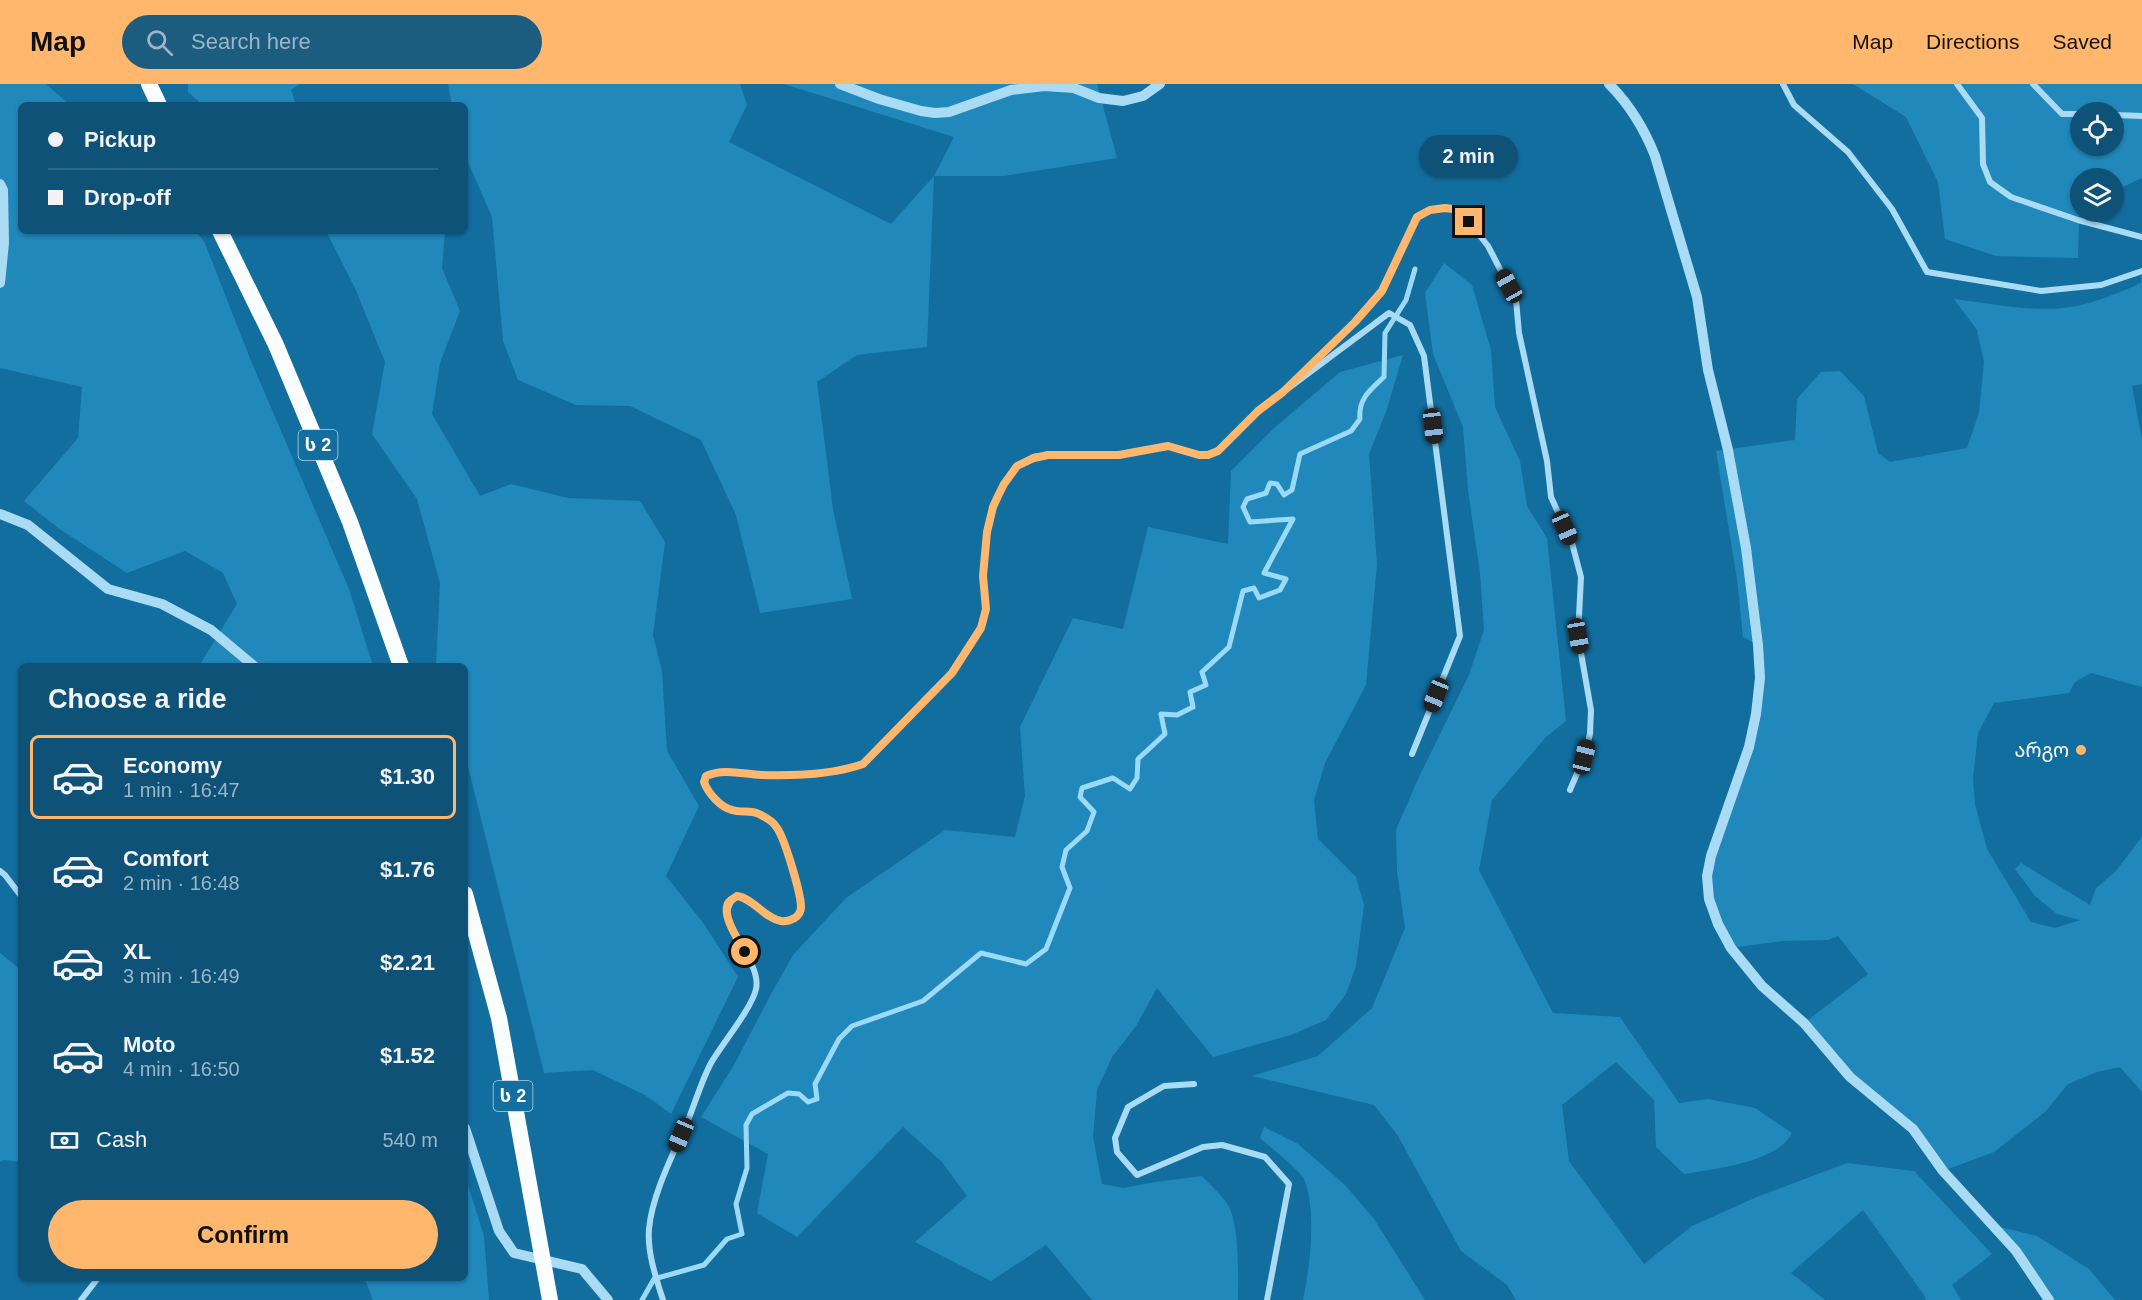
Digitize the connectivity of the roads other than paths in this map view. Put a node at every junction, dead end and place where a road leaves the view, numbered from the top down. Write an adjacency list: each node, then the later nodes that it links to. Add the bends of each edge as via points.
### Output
1 (149, 84): 8 (highway)
2 (840, 84): 3 (street, via 935,113 949,112 1011,90 1074,88 1099,98 1123,101 1143,96)
3 (1160, 84)
4 (1609, 84): 34 (street, via 1647,136 1696,297 1746,548 1758,645 1756,714 1749,747 1711,856 1708,900 1731,948 1762,987 1804,1023 1850,1077 1913,1129 1943,1171 2016,1251)
5 (1783, 84): 15 (street, via 1794,105 1848,152 1892,209 1927,272 2041,291 2101,285)
6 (1957, 84): 14 (street, via 1982,118 1983,164 1990,182 2011,197)
7 (2033, 84): 9 (street, via 2062,114)
8 (158, 102)
9 (2070, 114)
10 (2124, 115): 11 (street)
11 (2142, 116)
12 (0, 184): 16 (street, via 4,243)
13 (221, 234): 20 (highway, ს 2, via 276,345 350,522)
14 (2142, 237)
15 (2142, 271)
16 (0, 283)
17 (1283, 392): 21 (street, via 1389,313 1410,325 1424,356 1460,636); 22 (street, via 1382,291 1417,217 1445,208 1453,209 1469,222 1488,246 1516,300 1551,497 1572,543 1581,577 1578,636 1591,710 1590,734); 32 (street, via 1218,451 1208,455 1168,446 1119,455 1048,455 1017,466 1004,484 987,532 983,576 986,609 981,628 952,673 863,764 802,774 715,771 706,776 707,790 720,804 730,810 758,813 777,828 801,908 793,919 780,921 737,896 726,910 731,928 756,973 756,989 710,1065 657,1197 649,1229)
18 (0, 514): 19 (street, via 28,525 108,589 162,604 211,630)
19 (250, 663)
20 (400, 663)
21 (1412, 754)
22 (1570, 790)
23 (0, 872): 24 (street)
24 (18, 892)
25 (468, 905): 30 (highway, ს 2, bridge, via 499,1018)
26 (1194, 1084): 33 (street, via 1164,1086 1128,1107 1116,1138 1117,1152 1137,1175 1203,1147 1222,1145 1265,1157 1289,1184)
27 (468, 1137): 31 (street, via 500,1232 514,1254 582,1269)
28 (96, 1281): 29 (street)
29 (81, 1300)
30 (550, 1300)
31 (608, 1300)
32 (663, 1300)
33 (1268, 1300)
34 (2049, 1300)

